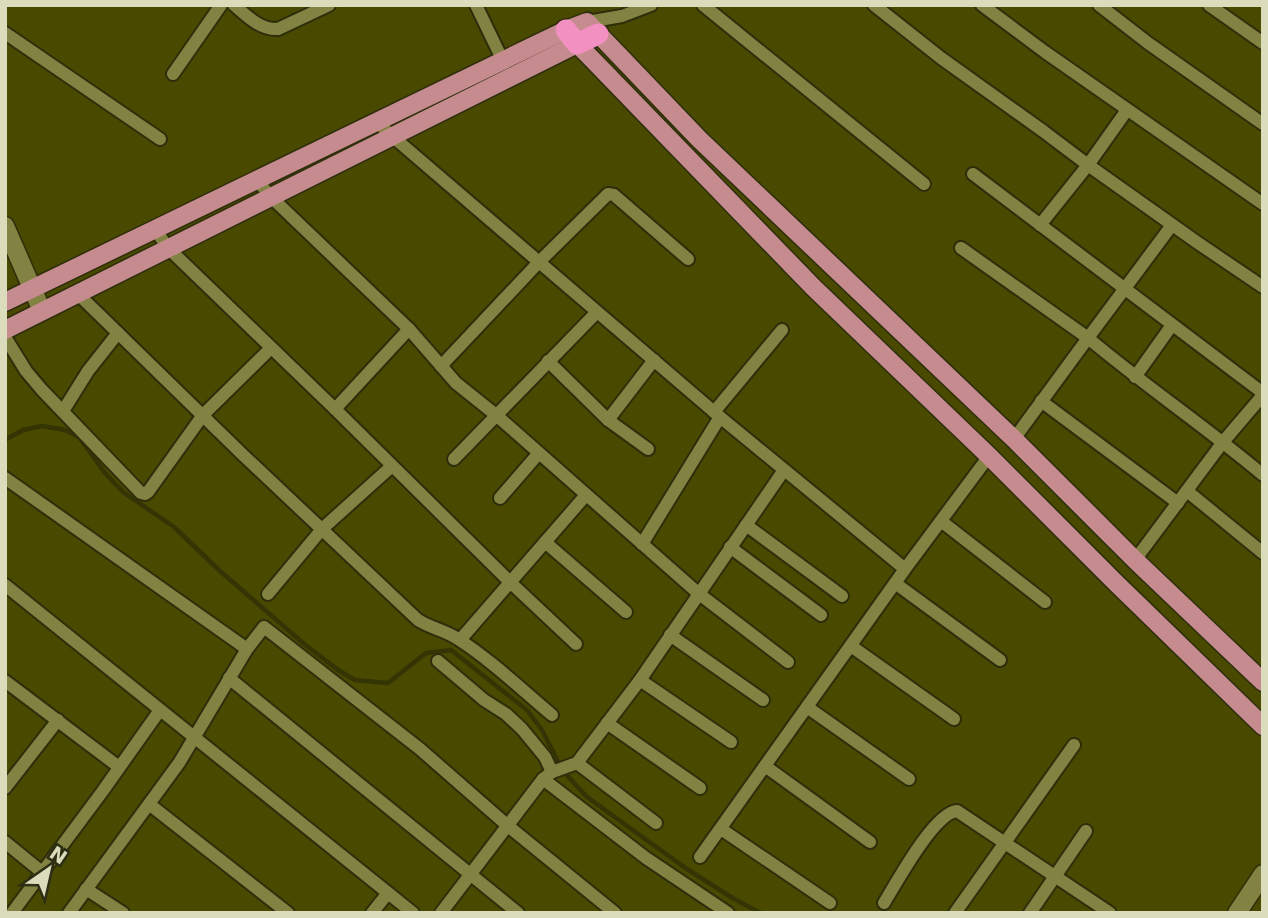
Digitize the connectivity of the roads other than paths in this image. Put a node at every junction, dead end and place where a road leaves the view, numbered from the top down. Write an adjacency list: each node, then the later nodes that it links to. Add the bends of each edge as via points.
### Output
1 (221, 5): 16 (street)
2 (233, 5): 3 (street, via 269,30)
3 (329, 5)
4 (476, 5): 15 (street)
5 (651, 5): 11 (street)
6 (703, 5): 25 (street)
7 (874, 5): 22 (street)
8 (982, 5): 17 (street)
9 (1099, 5): 19 (street)
10 (1209, 5): 14 (street)
11 (593, 28): 13 (highway); 63 (main road, via 699,139)
12 (5, 33): 21 (street)
13 (571, 37): 15 (main road); 20 (main road); 67 (main road, via 813,287)
14 (1263, 43)
15 (503, 61): 18 (main road)
16 (173, 74)
17 (1127, 110): 22 (street); 27 (street)
18 (377, 122): 20 (street); 24 (main road)
19 (1263, 124)
20 (392, 136): 26 (main road); 35 (street)
21 (160, 139)
22 (1088, 165): 28 (street); 29 (street)
23 (973, 174): 28 (street)
24 (257, 180): 26 (street); 31 (main road)
25 (924, 184)
26 (271, 197): 32 (main road); 44 (street)
27 (1263, 204)
28 (1040, 225): 38 (street)
29 (1172, 225): 36 (street); 38 (street)
30 (5, 226): 37 (street)
31 (155, 229): 32 (street); 37 (main road)
32 (169, 248): 39 (main road); 50 (street)
33 (961, 248): 49 (street)
34 (688, 259): 35 (street, via 608,194)
35 (539, 262): 42 (street); 53 (street)
36 (1263, 286)
37 (32, 289): 40 (main road); 41 (street)
38 (1124, 289): 43 (street); 49 (street)
39 (78, 293): 41 (main road); 47 (street)
40 (5, 302)
41 (42, 311): 45 (main road)
42 (597, 312): 51 (street); 52 (street)
43 (1172, 325): 54 (street); 55 (street)
44 (409, 329): 53 (street); 57 (street)
45 (5, 330)
46 (782, 330): 61 (street)
47 (118, 333): 58 (street); 59 (street)
48 (5, 337): 58 (street, via 26,371)
49 (1088, 338): 54 (street); 56 (street)
50 (271, 348): 57 (street); 59 (street)
51 (654, 360): 61 (street); 62 (street)
52 (548, 361): 60 (street); 62 (street)
53 (441, 366): 60 (street)
54 (1135, 377): 64 (street)
55 (1263, 394): 64 (street)
56 (1041, 401): 63 (street); 76 (street)
57 (335, 409): 69 (street)
58 (63, 411): 59 (street, via 145,494)
59 (203, 415): 79 (street)
60 (496, 415): 66 (street); 68 (street)
61 (717, 415): 70 (street); 81 (street)
62 (608, 420): 65 (street)
63 (1014, 439): 84 (main road)
64 (1223, 442): 71 (street); 73 (street)
65 (648, 449)
66 (539, 453): 74 (street); 75 (street)
67 (989, 456): 77 (street); 114 (main road)
68 (454, 459)
69 (392, 466): 79 (street); 86 (street)
70 (783, 470): 78 (street); 85 (street)
71 (1263, 475)
72 (5, 478): 99 (street)
73 (1187, 491): 76 (street); 83 (street)
74 (586, 495): 80 (street); 81 (street)
75 (500, 498)
76 (1178, 503): 84 (street)
77 (941, 521): 85 (street); 92 (street)
78 (746, 525): 82 (street); 91 (street)
79 (322, 530): 90 (street); 96 (street, via 418,620)
80 (545, 542): 86 (street); 93 (street)
81 (642, 544): 89 (street)
82 (730, 547): 89 (street); 94 (street)
83 (1263, 553)
84 (1135, 561): 106 (main road)
85 (905, 569): 87 (street)
86 (510, 582): 96 (street); 97 (street)
87 (895, 583): 98 (street); 100 (street)
88 (5, 585): 109 (street)
89 (698, 593): 95 (street); 102 (street)
90 (268, 594)
91 (842, 596)
92 (1045, 602)
93 (626, 612)
94 (821, 615)
95 (670, 635): 104 (street); 107 (street)
96 (460, 640): 110 (street)
97 (576, 644)
98 (851, 646): 108 (street); 111 (street)
99 (247, 649): 103 (street); 127 (street, via 267,628 420,749)
100 (1000, 660)
101 (438, 661): 120 (street, via 506,714)
102 (788, 662)
103 (229, 678): 115 (street); 136 (street)
104 (640, 680): 113 (street); 116 (street)
105 (5, 681): 112 (street)
106 (1263, 682)
107 (763, 700)
108 (807, 707): 118 (street); 122 (street)
109 (160, 710): 115 (street); 119 (street)
110 (552, 715)
111 (954, 719)
112 (58, 720): 119 (street); 121 (street)
113 (607, 723): 120 (street); 124 (street)
114 (1263, 726)
115 (195, 737): 125 (street); 139 (street)
116 (731, 742)
117 (1074, 745): 132 (street)
118 (765, 766): 128 (street); 131 (street)
119 (119, 767): 134 (street)
120 (559, 770): 126 (street); 127 (street); 151 (street, via 646,858)
121 (10, 773): 123 (street)
122 (909, 779)
123 (5, 788)
124 (700, 788)
125 (149, 804): 138 (street); 145 (street)
126 (656, 823)
127 (508, 826): 136 (street); 150 (street)
128 (721, 829): 133 (street); 140 (street)
129 (1086, 831): 137 (street)
130 (5, 842): 134 (street)
131 (870, 842)
132 (1005, 842): 137 (street); 141 (street, via 962,813 950,812 931,829); 152 (street)
133 (701, 857)
134 (43, 873): 142 (street)
135 (1263, 874): 155 (street)
136 (470, 875): 148 (street); 149 (street)
137 (1056, 876): 153 (street); 154 (street)
138 (86, 889): 143 (street); 144 (street)
139 (388, 893): 146 (street); 147 (street)
140 (830, 903)
141 (884, 903)
142 (12, 913)
143 (69, 913)
144 (123, 913)
145 (288, 913)
146 (372, 913)
147 (413, 913)
148 (441, 913)
149 (518, 913)
150 (615, 913)
151 (728, 913)
152 (955, 913)
153 (1030, 913)
154 (1110, 913)
155 (1237, 913)

